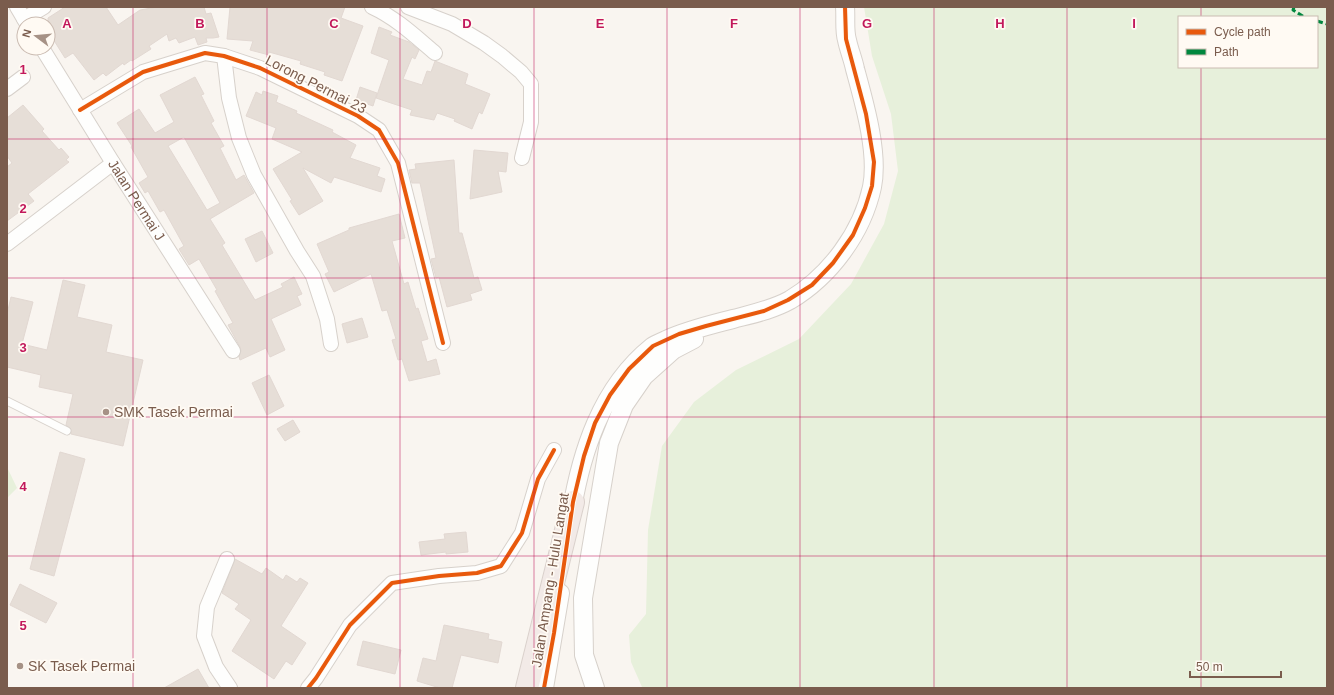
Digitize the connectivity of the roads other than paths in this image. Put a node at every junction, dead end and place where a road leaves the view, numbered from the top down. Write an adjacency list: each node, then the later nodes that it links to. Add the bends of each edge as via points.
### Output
1 (44, 7): 5 (street)
2 (372, 7): 6 (street, via 409,30)
3 (408, 7): 12 (street, via 452,24 484,43 521,72 531,84 531,122)
4 (845, 7): 15 (street, Jalan Ampang - Hulu Langat, via 846,39 866,114 874,162 872,186 865,208 853,234 833,263 812,285 764,311)
5 (25, 16)
6 (435, 53)
7 (47, 56): 11 (street, Jalan Permai J)
8 (224, 56): 11 (street, Lorong Permai 23, via 205,53 143,72); 16 (street, Lorong Permai 23, via 260,68 358,116 379,130 398,163); 17 (street, via 229,98 239,138 254,175 313,276)
9 (23, 77): 10 (street)
10 (7, 89)
11 (80, 110): 13 (street, Jalan Permai J)
12 (522, 158)
13 (113, 163): 14 (street); 18 (street, Jalan Permai J)
14 (7, 244)
15 (732, 320): 22 (street, Jalan Ampang - Hulu Langat, via 679,334 652,346 629,369 610,395 595,423); 28 (street, Jalan Ampang - Hulu Langat, via 673,350 644,376 624,405 609,443 583,598 584,655)
16 (443, 343)
17 (331, 344)
18 (233, 351)
19 (7, 401): 20 (lane)
20 (67, 431)
21 (554, 450): 24 (street, via 538,479 522,533 501,566 477,574 438,576 392,583 350,625)
22 (573, 502): 26 (highway); 27 (street, Jalan Ampang - Hulu Langat)
23 (227, 559): 25 (street, via 207,607 204,636 216,667)
24 (312, 683)
25 (230, 688)
26 (527, 688)
27 (544, 688)
28 (595, 688)

